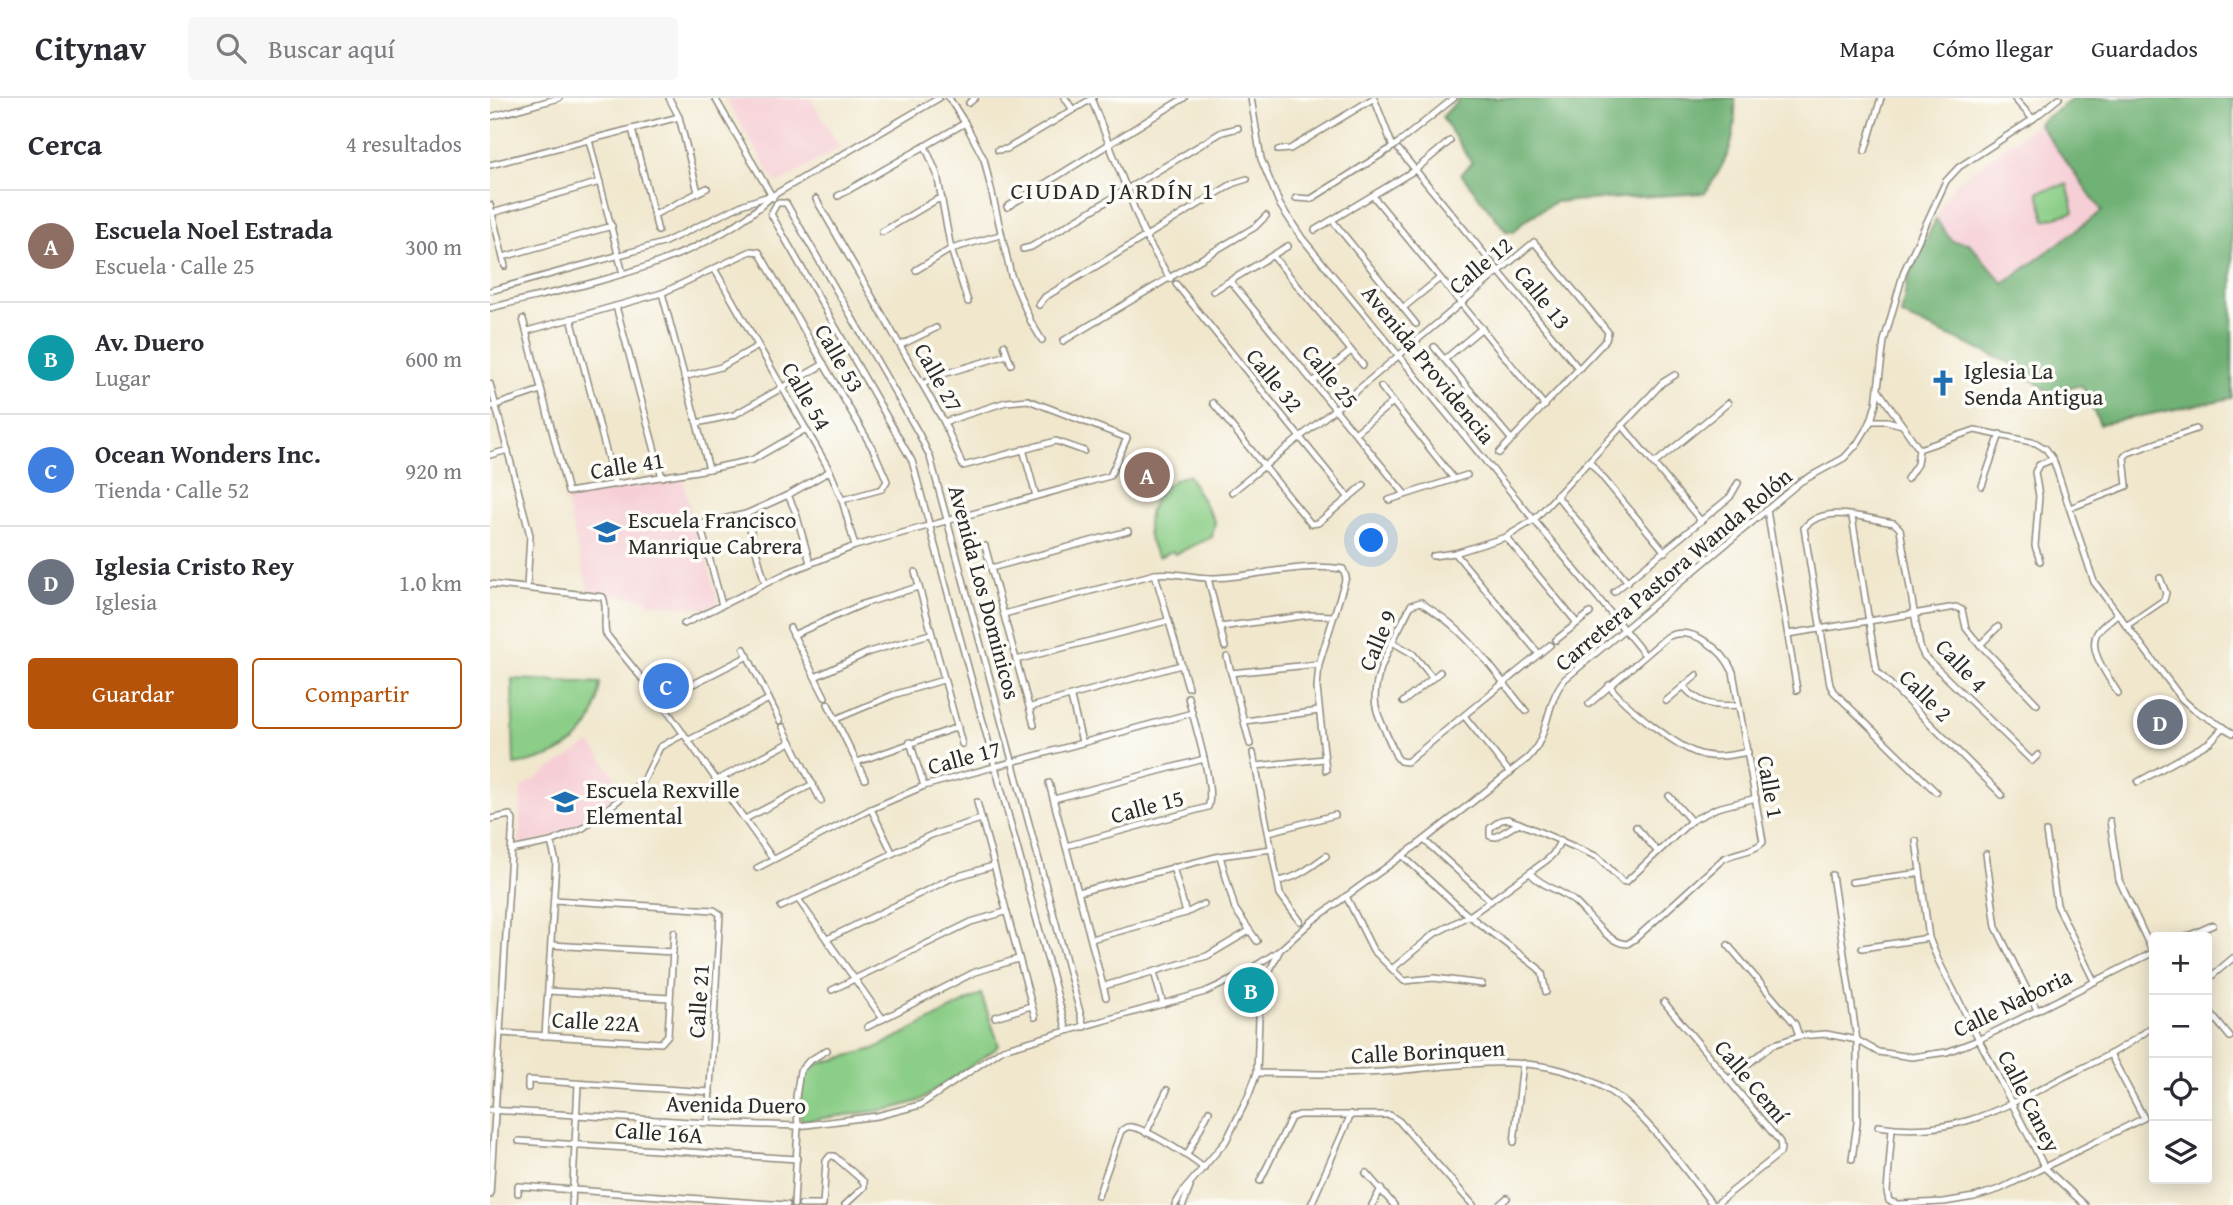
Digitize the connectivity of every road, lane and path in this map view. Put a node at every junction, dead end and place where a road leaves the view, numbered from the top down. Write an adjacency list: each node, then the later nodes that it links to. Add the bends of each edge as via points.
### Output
1 (559, 98): 18 (street)
2 (668, 98): 19 (street)
3 (715, 98): 40 (street, Avenida Los Dominicos)
4 (939, 98): 40 (street)
5 (949, 98): 21 (street)
6 (975, 98): 16 (street)
7 (1065, 98): 17 (street)
8 (1092, 98): 17 (street); 26 (street)
9 (1184, 98): 26 (street)
10 (1251, 98): 99 (street, Avenida Providencia, via 1261,159 1280,205)
11 (1374, 98): 28 (street); 30 (street, via 1290,149)
12 (1454, 98): 28 (street)
13 (1881, 98): 32 (street)
14 (2014, 98): 20 (street)
15 (2059, 98): 20 (street, Carretera Pastora Wanda Rolón)
16 (969, 103)
17 (1073, 110): 29 (street)
18 (490, 117)
19 (679, 117): 23 (street); 39 (street)
20 (2033, 119): 113 (street, Carretera Pastora Wanda Rolón, via 1959,167 1946,181 1904,271 1884,341)
21 (965, 123): 27 (street); 57 (street, via 984,159)
22 (1238, 128): 38 (street, via 1222,132)
23 (632, 129): 24 (street); 50 (street)
24 (589, 141): 33 (street); 36 (street)
25 (1450, 141): 34 (street)
26 (1108, 144): 38 (street); 48 (street)
27 (925, 146): 41 (street); 45 (street)
28 (1393, 147): 43 (street, via 1311,199)
29 (998, 150)
30 (1278, 150)
31 (1399, 150): 34 (street, Calle 13)
32 (1865, 151)
33 (490, 165)
34 (1415, 170): 42 (street); 68 (street, Calle 13)
35 (1247, 179): 58 (street)
36 (600, 182): 49 (street); 53 (street)
37 (707, 188): 39 (street)
38 (1126, 190): 58 (street); 61 (street)
39 (698, 192): 50 (street)
40 (772, 195): 46 (street, Avenida Los Dominicos); 62 (street, via 663,243); 69 (street, via 752,215 673,258)
41 (838, 196)
42 (1373, 196): 52 (street); 70 (street)
43 (1296, 198)
44 (816, 199): 83 (street, Calle 27)
45 (942, 199): 56 (street); 60 (street)
46 (777, 203): 163 (street, Avenida Los Dominicos, via 786,203 919,434); 166 (street, Avenida Los Dominicos, via 771,214 912,461)
47 (490, 205): 49 (street)
48 (1007, 207)
49 (492, 213): 64 (street)
50 (654, 215): 55 (street)
51 (1266, 216): 71 (street)
52 (1332, 220): 54 (street); 84 (street)
53 (612, 226): 62 (street); 64 (street)
54 (1315, 230)
55 (658, 231)
56 (882, 232)
57 (1000, 235): 60 (street); 91 (street, via 1011,275)
58 (1144, 236): 71 (street); 80 (street)
59 (1288, 246): 63 (street)
60 (951, 249): 67 (street); 77 (street)
61 (1023, 249)
62 (619, 256): 69 (street); 74 (street)
63 (1273, 256): 72 (street); 97 (street)
64 (503, 257): 65 (street)
65 (505, 266)
66 (715, 270): 76 (street); 95 (street, Calle 54); 101 (street, Calle 53, via 751,251 758,252)
67 (916, 270)
68 (1499, 272): 78 (street, Calle 12); 104 (street, Calle 13); 104 (street, Calle 12, via 1534,242 1608,332)
69 (623, 274): 82 (street)
70 (1440, 278): 78 (street); 84 (street)
71 (1170, 279): 92 (street)
72 (1230, 281): 75 (street); 107 (street, Calle 25)
73 (1176, 284): 129 (street, Calle 32)
74 (490, 291)
75 (1213, 291)
76 (662, 293): 81 (street); 106 (street)
77 (968, 302)
78 (1461, 303): 89 (street); 99 (street, Calle 12)
79 (888, 304): 83 (street)
80 (1039, 305)
81 (616, 306): 85 (street); 144 (street)
82 (490, 308)
83 (880, 308): 93 (street, Calle 27)
84 (1403, 308): 87 (street)
85 (570, 318): 90 (street); 148 (street)
86 (523, 319): 90 (street, Calle 41)
87 (1416, 324)
88 (936, 328): 93 (street)
89 (1482, 328): 100 (street); 118 (street)
90 (527, 331): 112 (street, Calle 41)
91 (1042, 340)
92 (1063, 341)
93 (901, 345): 108 (street, Calle 27)
94 (1004, 345): 98 (street)
95 (758, 346): 106 (street, via 721,367); 111 (street, Calle 54)
96 (1434, 346): 100 (street)
97 (1351, 351): 103 (street); 107 (street)
98 (1007, 355): 102 (street); 108 (street)
99 (1399, 356): 119 (street, Calle 12); 164 (street, Avenida Providencia)
100 (1445, 359): 130 (street)
101 (824, 364): 111 (street); 157 (street, Calle 53, via 887,481 882,489)
102 (1011, 365)
103 (1363, 365)
104 (1579, 369): 118 (street, Calle 12)
105 (1675, 376): 122 (street, via 1662,383)
106 (684, 377): 121 (street)
107 (1313, 382): 119 (street, Calle 25)
108 (923, 383): 120 (street, Calle 27)
109 (490, 384): 117 (street)
110 (1381, 387): 114 (street)
111 (782, 388): 121 (street, via 734,415); 125 (street, Calle 54)
112 (541, 390): 117 (street); 148 (street, Calle 41, via 568,492)
113 (1878, 390): 123 (street, Carretera Pastora Wanda Rolón); 124 (street)
114 (1393, 402): 127 (street); 145 (street)
115 (1213, 403): 140 (street)
116 (1728, 403): 139 (street)
117 (493, 406): 133 (street)
118 (1545, 406): 130 (street, Calle 12)
119 (1335, 409): 127 (street, Calle 25); 129 (street, Calle 12)
120 (944, 422): 131 (street, Calle 27, via 962,466); 155 (street, via 1006,402 1028,400 1127,438 1110,476)
121 (697, 423): 141 (street)
122 (1622, 425): 138 (street); 139 (street)
123 (1870, 425): 124 (street, via 1887,421); 160 (street, Carretera Pastora Wanda Rolón, via 1844,458 1800,482)
124 (1902, 425): 132 (street)
125 (806, 429): 141 (street, Calle 41, via 752,460); 142 (street, Calle 54)
126 (2196, 429): 159 (street, via 2128,453 2124,457 2127,486)
127 (1355, 433): 152 (street, Calle 25)
128 (2000, 434): 132 (street, via 1975,430); 137 (street, via 2036,443); 150 (street)
129 (1300, 438): 140 (street, Calle 12); 156 (street, Calle 32)
130 (1511, 439): 135 (street, Calle 12)
131 (1023, 449): 134 (street, Calle 27, via 1056,441); 155 (street)
132 (1919, 449): 146 (street, via 1917,464)
133 (508, 450): 136 (street); 184 (street, via 530,535)
134 (1084, 451)
135 (1499, 453)
136 (490, 455)
137 (2053, 458): 159 (street); 174 (street, via 2035,472 2039,496 2035,546)
138 (1589, 461): 154 (street); 171 (street)
139 (1654, 464): 165 (street)
140 (1264, 468): 151 (street, Calle 12); 156 (street, via 1311,524)
141 (709, 469): 144 (street, Calle 41)
142 (830, 471): 153 (street); 157 (street, Calle 54)
143 (1467, 475): 145 (street)
144 (662, 477): 148 (street, Calle 41)
145 (1454, 479): 152 (street)
146 (1907, 479)
147 (1738, 483): 165 (street, via 1730,497)
148 (615, 485)
149 (1364, 485): 156 (street)
150 (1982, 486)
151 (1232, 492)
152 (1404, 493): 158 (street)
153 (788, 495): 161 (street); 175 (street)
154 (1556, 495): 164 (street); 181 (street)
155 (1036, 496): 163 (street)
156 (1349, 498)
157 (842, 500): 169 (street, Calle 54)
158 (1389, 500)
159 (2070, 508): 191 (street, via 2094,582)
160 (1767, 510): 202 (street, Carretera Pastora Wanda Rolón); 204 (street)
161 (746, 514): 182 (street); 187 (street, via 700,524)
162 (1852, 517): 190 (street, Calle 4, via 1894,523 1900,529); 194 (street, Calle 2); 201 (street, via 1831,513 1818,516 1804,528)
163 (947, 520): 166 (street); 264 (street, Avenida Los Dominicos)
164 (1534, 520): 168 (street); 202 (street, Avenida Providencia)
165 (1701, 521): 171 (street)
166 (930, 525): 169 (street); 266 (street, Avenida Los Dominicos)
167 (1128, 531): 176 (street)
168 (1506, 537): 172 (street); 195 (street)
169 (855, 546): 175 (street)
170 (985, 546): 176 (street)
171 (1665, 552): 181 (street)
172 (1455, 553): 173 (street); 212 (street)
173 (1433, 556)
174 (2040, 561)
175 (810, 563): 182 (street)
176 (991, 568): 189 (street)
177 (915, 572): 185 (street)
178 (1155, 574): 179 (street); 189 (street); 193 (street)
179 (1208, 578): 192 (street, via 1323,566 1343,569 1346,576); 198 (street)
180 (2160, 578): 197 (street, via 2164,600)
181 (1628, 582): 186 (street)
182 (765, 583): 187 (street)
183 (490, 584): 184 (street)
184 (527, 587): 234 (street, via 603,597 606,634)
185 (918, 587): 203 (street); 205 (street, via 863,604)
186 (1614, 592)
187 (722, 605): 196 (street)
188 (1590, 613): 195 (street)
189 (1004, 614): 216 (street)
190 (1914, 614): 194 (street); 209 (street, via 1956,607); 260 (street, Calle 4, via 1924,656 2032,761)
191 (2117, 614): 197 (street); 230 (street, via 2098,630 2093,643)
192 (1334, 616): 198 (street); 217 (street)
193 (1167, 621): 216 (street); 218 (street)
194 (1867, 621): 201 (street); 276 (street, Calle 2, via 1877,671)
195 (1577, 623): 206 (street)
196 (684, 624)
197 (2126, 626): 249 (street, via 2182,699)
198 (1220, 627): 210 (street)
199 (1998, 627): 209 (street)
200 (790, 628): 205 (street)
201 (1820, 629): 204 (street); 275 (street, via 1833,691)
202 (1625, 630): 213 (street, Avenida Providencia); 268 (street, Carretera Pastora Wanda Rolón, via 1560,684 1539,745)
203 (930, 634): 222 (street, via 869,652); 224 (street)
204 (1788, 634): 229 (street)
205 (793, 635): 222 (street)
206 (1556, 640)
207 (1394, 643): 223 (street, via 1413,654); 225 (street, Calle 9, via 1411,605 1421,602 1451,624); 244 (street, Calle 9, via 1374,697 1398,759 1410,761)
208 (1550, 645): 212 (street, Calle 9)
209 (1980, 645): 238 (street)
210 (1225, 647)
211 (744, 649): 214 (street)
212 (1539, 654): 225 (street, Calle 9)
213 (1645, 655): 226 (street, Calle 1); 239 (street, Calle 1, via 1675,633 1698,636 1730,664)
214 (748, 656): 233 (street); 234 (street)
215 (1227, 657): 220 (street)
216 (1016, 660): 240 (street)
217 (1320, 664): 220 (street); 241 (street)
218 (1181, 665): 227 (street); 232 (street)
219 (1440, 672): 223 (street)
220 (1231, 673): 246 (street)
221 (1698, 675): 228 (street)
222 (815, 677): 245 (street)
223 (1433, 678): 236 (street)
224 (943, 680): 245 (street); 248 (street)
225 (1503, 683): 242 (street, Calle 9); 244 (street, Calle 9)
226 (1609, 685): 237 (street, Calle 1); 258 (street, via 1623,701 1692,751 1711,756)
227 (1188, 687)
228 (1684, 687): 235 (street); 239 (street, via 1708,705)
229 (1797, 690)
230 (2118, 693)
231 (1188, 697): 243 (street, Calle 15)
232 (1071, 698): 240 (street); 255 (street)
233 (769, 699): 252 (street); 253 (street)
234 (660, 701): 251 (street)
235 (1666, 701)
236 (1403, 702)
237 (1589, 704)
238 (2037, 704)
239 (1739, 705): 258 (street, Calle 1)
240 (1031, 707): 247 (street)
241 (1319, 711): 246 (street); 262 (street)
242 (1526, 711)
243 (1192, 713): 255 (street, Calle 17); 261 (street, Calle 15)
244 (1465, 717): 268 (street)
245 (836, 719): 263 (street)
246 (1245, 721): 257 (street)
247 (1034, 725)
248 (958, 727): 254 (street); 256 (street)
249 (2224, 727): 250 (street); 271 (street, via 2210,741)
250 (2233, 733)
251 (684, 734): 252 (street); 296 (street, via 660,747 644,780 583,828)
252 (688, 740): 270 (street)
253 (791, 742): 270 (street); 273 (street)
254 (910, 742): 263 (street); 274 (street)
255 (1082, 742): 264 (street, Calle 17)
256 (962, 744)
257 (1250, 744)
258 (1748, 752): 278 (street, Calle 1)
259 (1253, 753): 265 (street)
260 (2038, 755)
261 (1204, 759): 279 (street); 297 (street, Calle 15, via 1208,807)
262 (1324, 759): 265 (street); 267 (street)
263 (857, 762): 269 (street)
264 (1012, 762): 266 (street, Calle 17); 365 (street, Avenida Los Dominicos)
265 (1256, 766): 291 (street)
266 (995, 767): 274 (street, Calle 17); 367 (street, Avenida Los Dominicos)
267 (1326, 770)
268 (1510, 773): 294 (street, Carretera Pastora Wanda Rolón)
269 (865, 779)
270 (717, 780): 286 (street)
271 (2138, 782)
272 (1049, 783): 279 (street)
273 (813, 785): 280 (street); 286 (street)
274 (924, 786): 282 (street, Calle 17)
275 (1936, 792)
276 (2002, 795)
277 (1669, 796): 287 (street)
278 (1756, 799): 287 (street, via 1717,808); 310 (street, Calle 1, via 1761,846 1723,859 1627,944 1613,940 1571,898)
279 (1054, 800): 297 (street)
280 (821, 801)
281 (977, 802): 285 (street)
282 (871, 809): 300 (street); 306 (street, Calle 17)
283 (1335, 816): 291 (street)
284 (490, 819): 299 (street, via 510,815)
285 (981, 819): 300 (street); 307 (street)
286 (745, 820): 306 (street)
287 (1691, 821): 301 (street)
288 (2110, 821): 333 (street, via 2119,880)
289 (1519, 823): 289 (street, via 1501,820 1488,835 1496,837); 293 (street)
290 (1636, 828): 301 (street)
291 (1269, 832): 298 (street)
292 (2046, 832): 347 (street, via 2057,905)
293 (1561, 840): 301 (street, via 1598,857 1625,882); 310 (street, via 1553,854)
294 (1424, 841): 305 (street, Carretera Pastora Wanda Rolón); 319 (street)
295 (1916, 841): 311 (street, Calle Caney)
296 (551, 842): 299 (street); 318 (street, via 556,862)
297 (1066, 846): 315 (street)
298 (1272, 849): 303 (street); 313 (street)
299 (511, 850): 368 (street)
300 (892, 852): 317 (street)
301 (1658, 852)
302 (1986, 854): 359 (street, via 1996,927)
303 (1220, 856): 308 (street); 326 (street, via 1235,909)
304 (1326, 856): 313 (street, via 1301,874)
305 (1403, 856): 316 (street, Carretera Pastora Wanda Rolón); 353 (street, via 1464,912 1538,968)
306 (773, 859): 309 (street, Calle 17)
307 (993, 866): 322 (street); 330 (street, via 952,878)
308 (1173, 867): 315 (street); 323 (street)
309 (757, 868)
310 (1530, 873): 319 (street)
311 (1920, 873): 314 (street); 329 (street, Calle Caney)
312 (1832, 875): 372 (street)
313 (1278, 881): 324 (street, via 1292,917)
314 (1852, 882)
315 (1079, 892): 331 (street)
316 (1346, 895): 337 (street, Carretera Pastora Wanda Rolón); 342 (street, via 1366,940)
317 (798, 899): 321 (street); 330 (street)
318 (554, 900): 334 (street); 382 (street, Calle 21, via 714,909 720,914)
319 (1491, 901): 342 (street, via 1434,934)
320 (1204, 904): 323 (street)
321 (781, 907)
322 (1005, 912): 341 (street); 346 (street, via 971,922)
323 (1186, 913): 331 (street)
324 (1300, 921)
325 (2213, 925): 328 (street)
326 (1249, 931): 332 (street); 343 (street, via 1207,956)
327 (674, 932): 338 (street, Calle 22A)
328 (2197, 932)
329 (1929, 938): 336 (street); 373 (street, Calle Caney)
330 (827, 939): 346 (street)
331 (1091, 939): 349 (street)
332 (1257, 941)
333 (2149, 942)
334 (551, 945): 338 (street); 352 (street)
335 (1728, 945): 369 (street, via 1795,1024)
336 (1862, 948)
337 (1280, 950): 345 (street, Avenida Duero); 351 (street, Carretera Pastora Wanda Rolón)
338 (673, 953): 355 (street, Calle 22A)
339 (2149, 954): 347 (street, Calle Naboria)
340 (2233, 958): 344 (street)
341 (1018, 959): 358 (street); 363 (street, via 975,972)
342 (1392, 969): 348 (street, via 1405,982 1434,978)
343 (1154, 972): 349 (street); 357 (street)
344 (2212, 976)
345 (1238, 977): 351 (street, via 1253,980); 357 (street, Avenida Duero)
346 (854, 979): 350 (street); 363 (street)
347 (2094, 981): 359 (street, Calle Naboria)
348 (1482, 984)
349 (1104, 986): 354 (street)
350 (832, 990)
351 (1260, 990): 377 (street, Carretera Pastora Wanda Rolón)
352 (548, 991): 355 (street); 370 (street)
353 (1546, 992)
354 (1106, 997)
355 (670, 998): 370 (street, Calle 22A, via 668,1035 661,1043)
356 (1664, 1002): 378 (street, Calle Cemí)
357 (1163, 1004): 365 (street, Avenida Duero)
358 (1031, 1006): 361 (street); 362 (street)
359 (2037, 1010): 373 (street, Calle Naboria)
360 (2212, 1015): 371 (street)
361 (995, 1017)
362 (1035, 1017)
363 (883, 1019): 364 (street)
364 (867, 1027)
365 (1084, 1027): 367 (street, Avenida Duero)
366 (2149, 1029): 375 (street)
367 (1067, 1031): 389 (street, Avenida Duero, via 1003,1049 920,1105 877,1116)
368 (500, 1033): 370 (street, Calle 22A); 384 (street)
369 (1799, 1035): 372 (street, Calle Naboria); 378 (street, Calle Naboria, via 1772,1045)
370 (545, 1036)
371 (2230, 1037)
372 (1857, 1040): 373 (street, Calle Naboria, via 1878,1052 1912,1057 1947,1052); 398 (street)
373 (1978, 1040): 383 (street, Calle Caney)
374 (827, 1051): 389 (street, via 800,1071)
375 (2109, 1054): 383 (street); 400 (street, via 2144,1118)
376 (1523, 1063): 377 (street, Calle Borinquen, via 1482,1061 1395,1071); 394 (street); 423 (street, Calle Borinquen, via 1568,1072 1618,1097)
377 (1257, 1073): 399 (street, Carretera Pastora Wanda Rolón, via 1226,1141)
378 (1728, 1080): 423 (street, Calle Cemí, via 1782,1148)
379 (578, 1084): 380 (street, via 528,1080); 382 (street); 387 (street)
380 (527, 1088)
381 (1167, 1090): 392 (street)
382 (710, 1092): 388 (street, Calle 21)
383 (2011, 1104): 391 (street, via 1952,1126); 400 (street, Calle Caney)
384 (493, 1110): 387 (street, Avenida Duero); 407 (street)
385 (1209, 1111): 396 (street)
386 (1351, 1114): 403 (street, via 1291,1118); 418 (street); 421 (street, via 1395,1117)
387 (577, 1115): 388 (street, Avenida Duero); 395 (street)
388 (708, 1124): 389 (street, Avenida Duero)
389 (798, 1126): 397 (street)
390 (1878, 1126): 391 (street)
391 (1892, 1128): 400 (street, via 1887,1192 1889,1201 1898,1204 1974,1197)
392 (1146, 1133): 396 (street); 408 (street, via 1131,1127 1121,1131)
393 (519, 1141): 395 (street, Calle 16A)
394 (1514, 1142)
395 (576, 1145): 397 (street, Calle 16A); 404 (street)
396 (1187, 1155): 399 (street)
397 (797, 1159): 412 (street)
398 (1852, 1159)
399 (1204, 1168): 402 (street, Carretera Pastora Wanda Rolón)
400 (2045, 1168): 424 (street, Calle Caney)
401 (1366, 1173): 405 (street)
402 (1193, 1181): 416 (street, Carretera Pastora Wanda Rolón); 417 (street, Carretera Pastora Wanda Rolón)
403 (1259, 1181)
404 (573, 1189): 406 (street, via 518,1186); 410 (street); 411 (street)
405 (1381, 1189): 419 (street); 420 (street)
406 (518, 1193)
407 (490, 1195)
408 (1098, 1196)
409 (1507, 1198): 422 (street)
410 (572, 1205)
411 (787, 1205)
412 (794, 1205)
413 (801, 1205): 414 (street)
414 (821, 1205): 415 (street, via 827,1158 834,1156 864,1182)
415 (845, 1205)
416 (1175, 1205)
417 (1183, 1205)
418 (1311, 1205)
419 (1372, 1205)
420 (1394, 1205)
421 (1473, 1205)
422 (1499, 1205)
423 (1714, 1205)
424 (2085, 1205)

